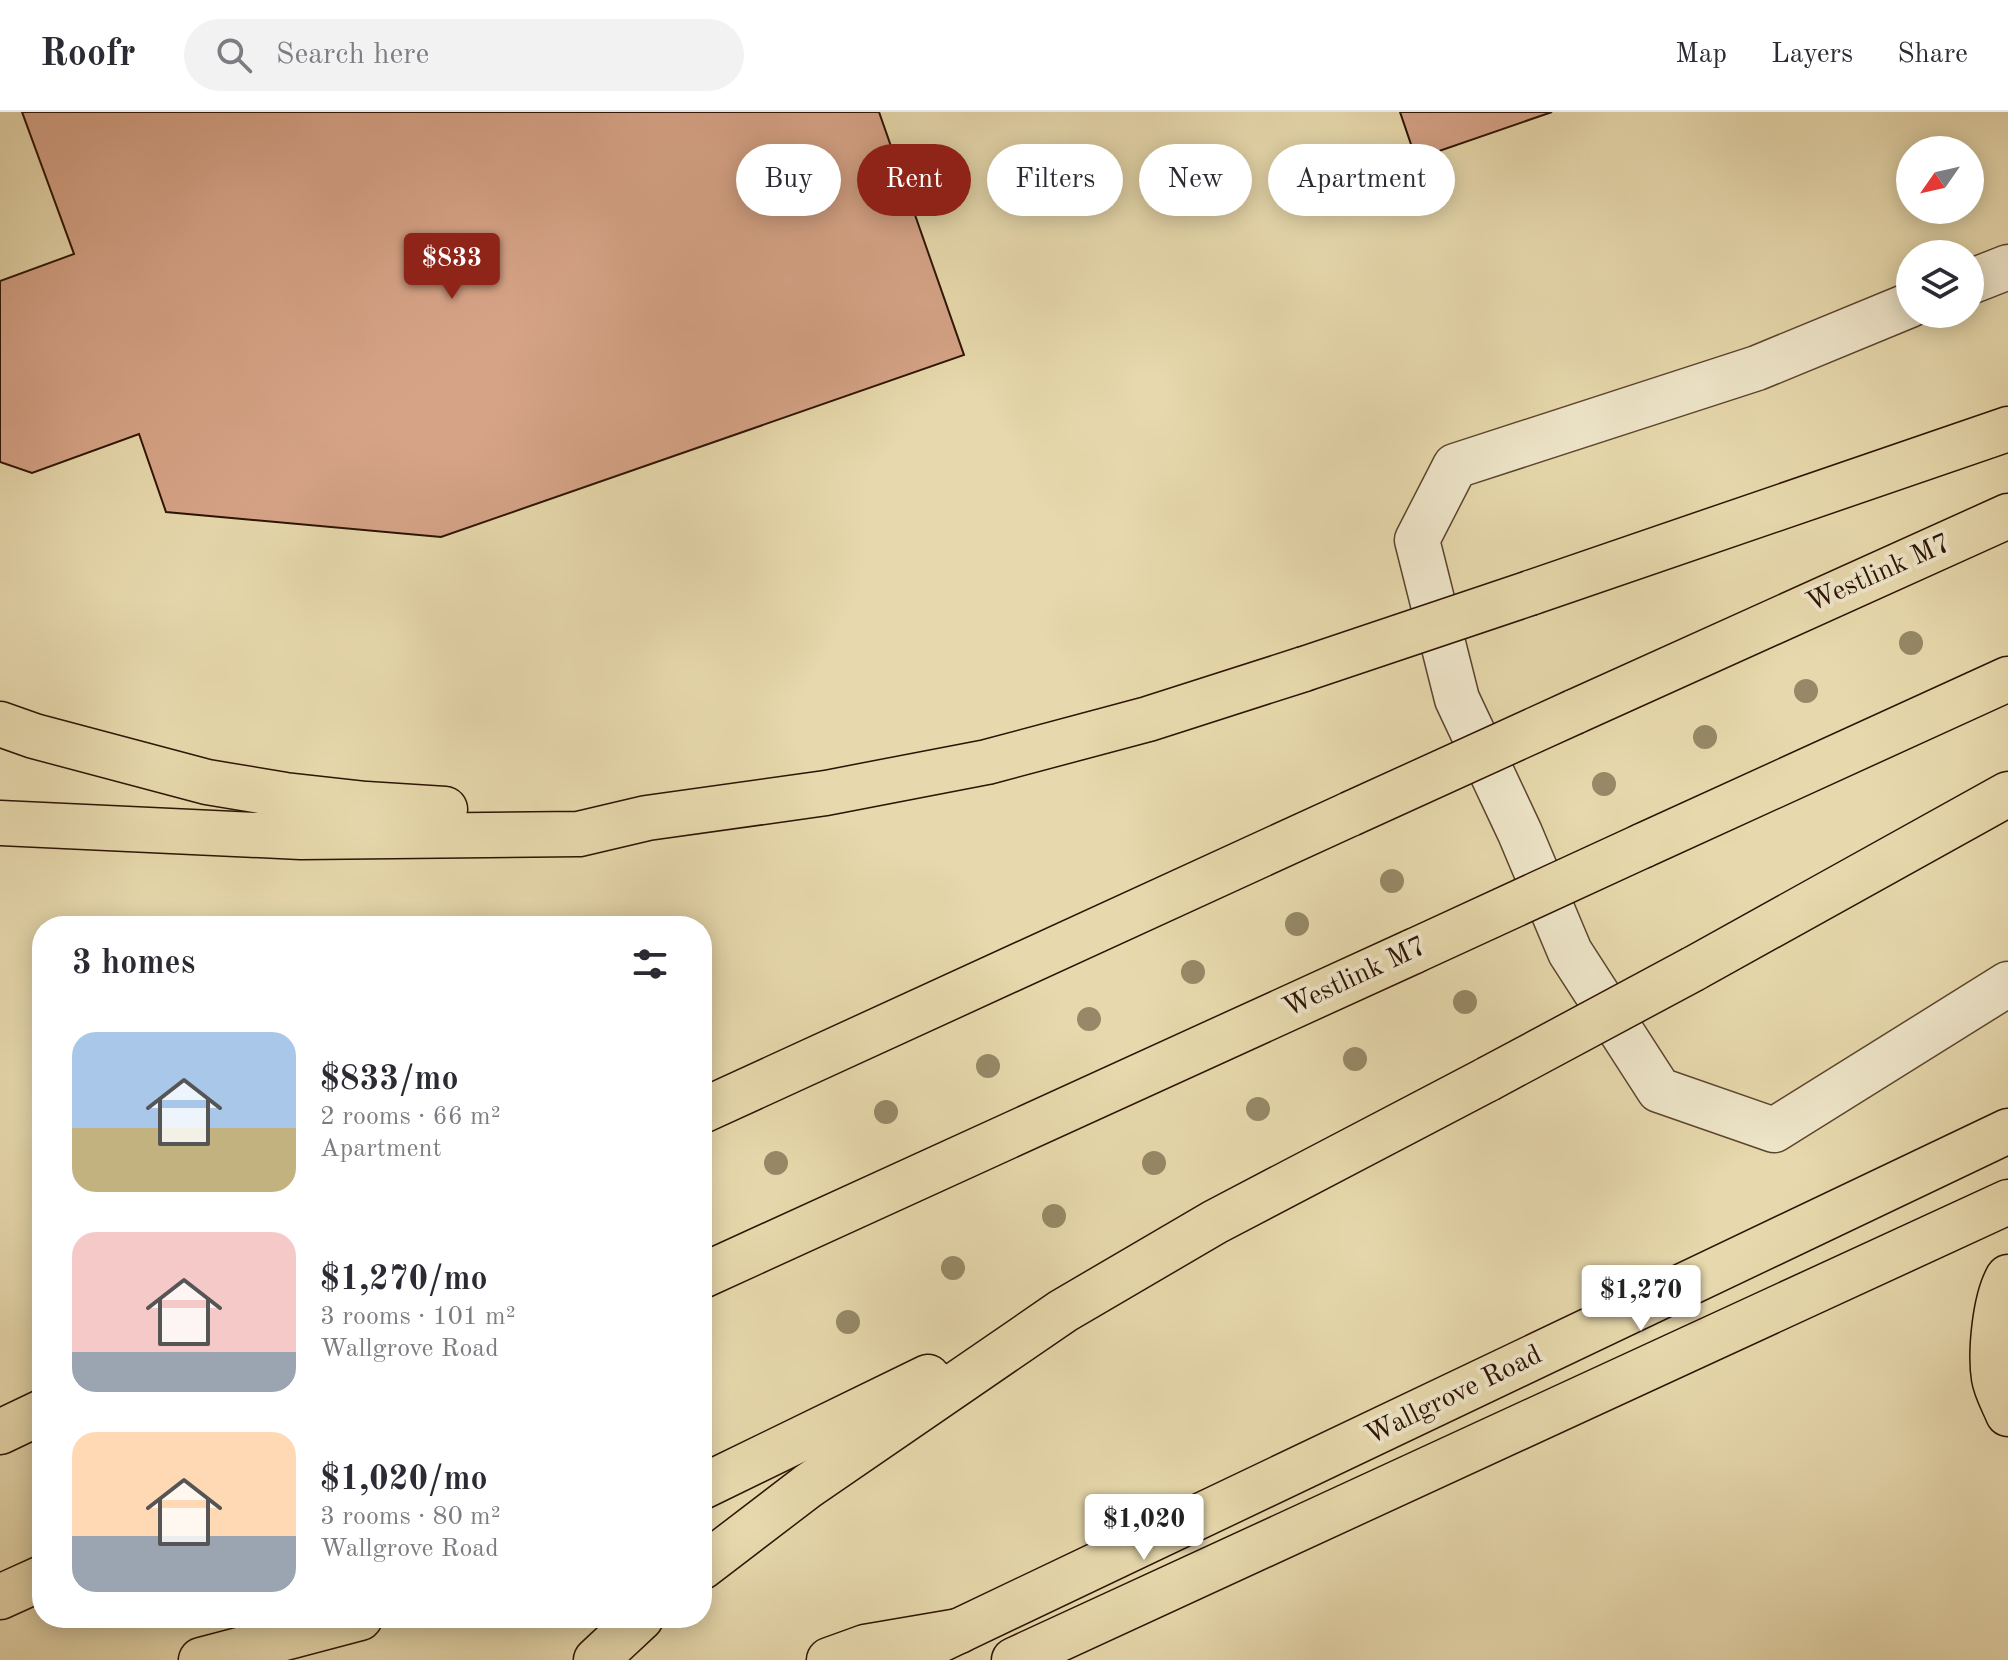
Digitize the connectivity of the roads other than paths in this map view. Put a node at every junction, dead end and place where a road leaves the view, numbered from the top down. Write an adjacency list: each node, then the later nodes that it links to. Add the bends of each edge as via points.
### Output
1 (2008, 267): 2 (lane)
2 (1984, 276)
3 (1896, 311): 11 (lane, via 1757,368 1455,466 1417,540 1457,699 1570,952 1659,1090 1774,1130)
4 (2008, 429): 9 (main road, bridge, via 1148,719 987,762 826,793)
5 (2008, 516): 12 (main road, Westlink M7, bridge)
6 (2008, 679): 15 (main road, Westlink M7, bridge)
7 (0, 724): 9 (main road, via 207,782 285,795 424,809)
8 (2008, 794): 17 (main road, bridge, via 1693,969 1228,1215)
9 (647, 818): 10 (main road, via 579,834 301,837)
10 (0, 823)
11 (2008, 984)
12 (712, 1106)
13 (2008, 1131): 27 (main road, Wallgrove Road)
14 (2008, 1202): 32 (main road, Wallgrove Road)
15 (712, 1271)
16 (2008, 1277): 18 (main road, via 1992,1351 1994,1381)
17 (1063, 1311): 21 (main road); 22 (main road, via 808,1486)
18 (2008, 1414)
19 (32, 1417): 20 (main road)
20 (0, 1432)
21 (712, 1482)
22 (716, 1556)
23 (32, 1583): 24 (main road)
24 (0, 1597)
25 (323, 1628): 28 (main road)
26 (630, 1628): 29 (main road)
27 (959, 1631): 30 (main road, via 865,1647); 31 (main road, Wallgrove Road)
28 (201, 1660)
29 (596, 1660)
30 (829, 1660)
31 (899, 1660)
32 (1014, 1660)

